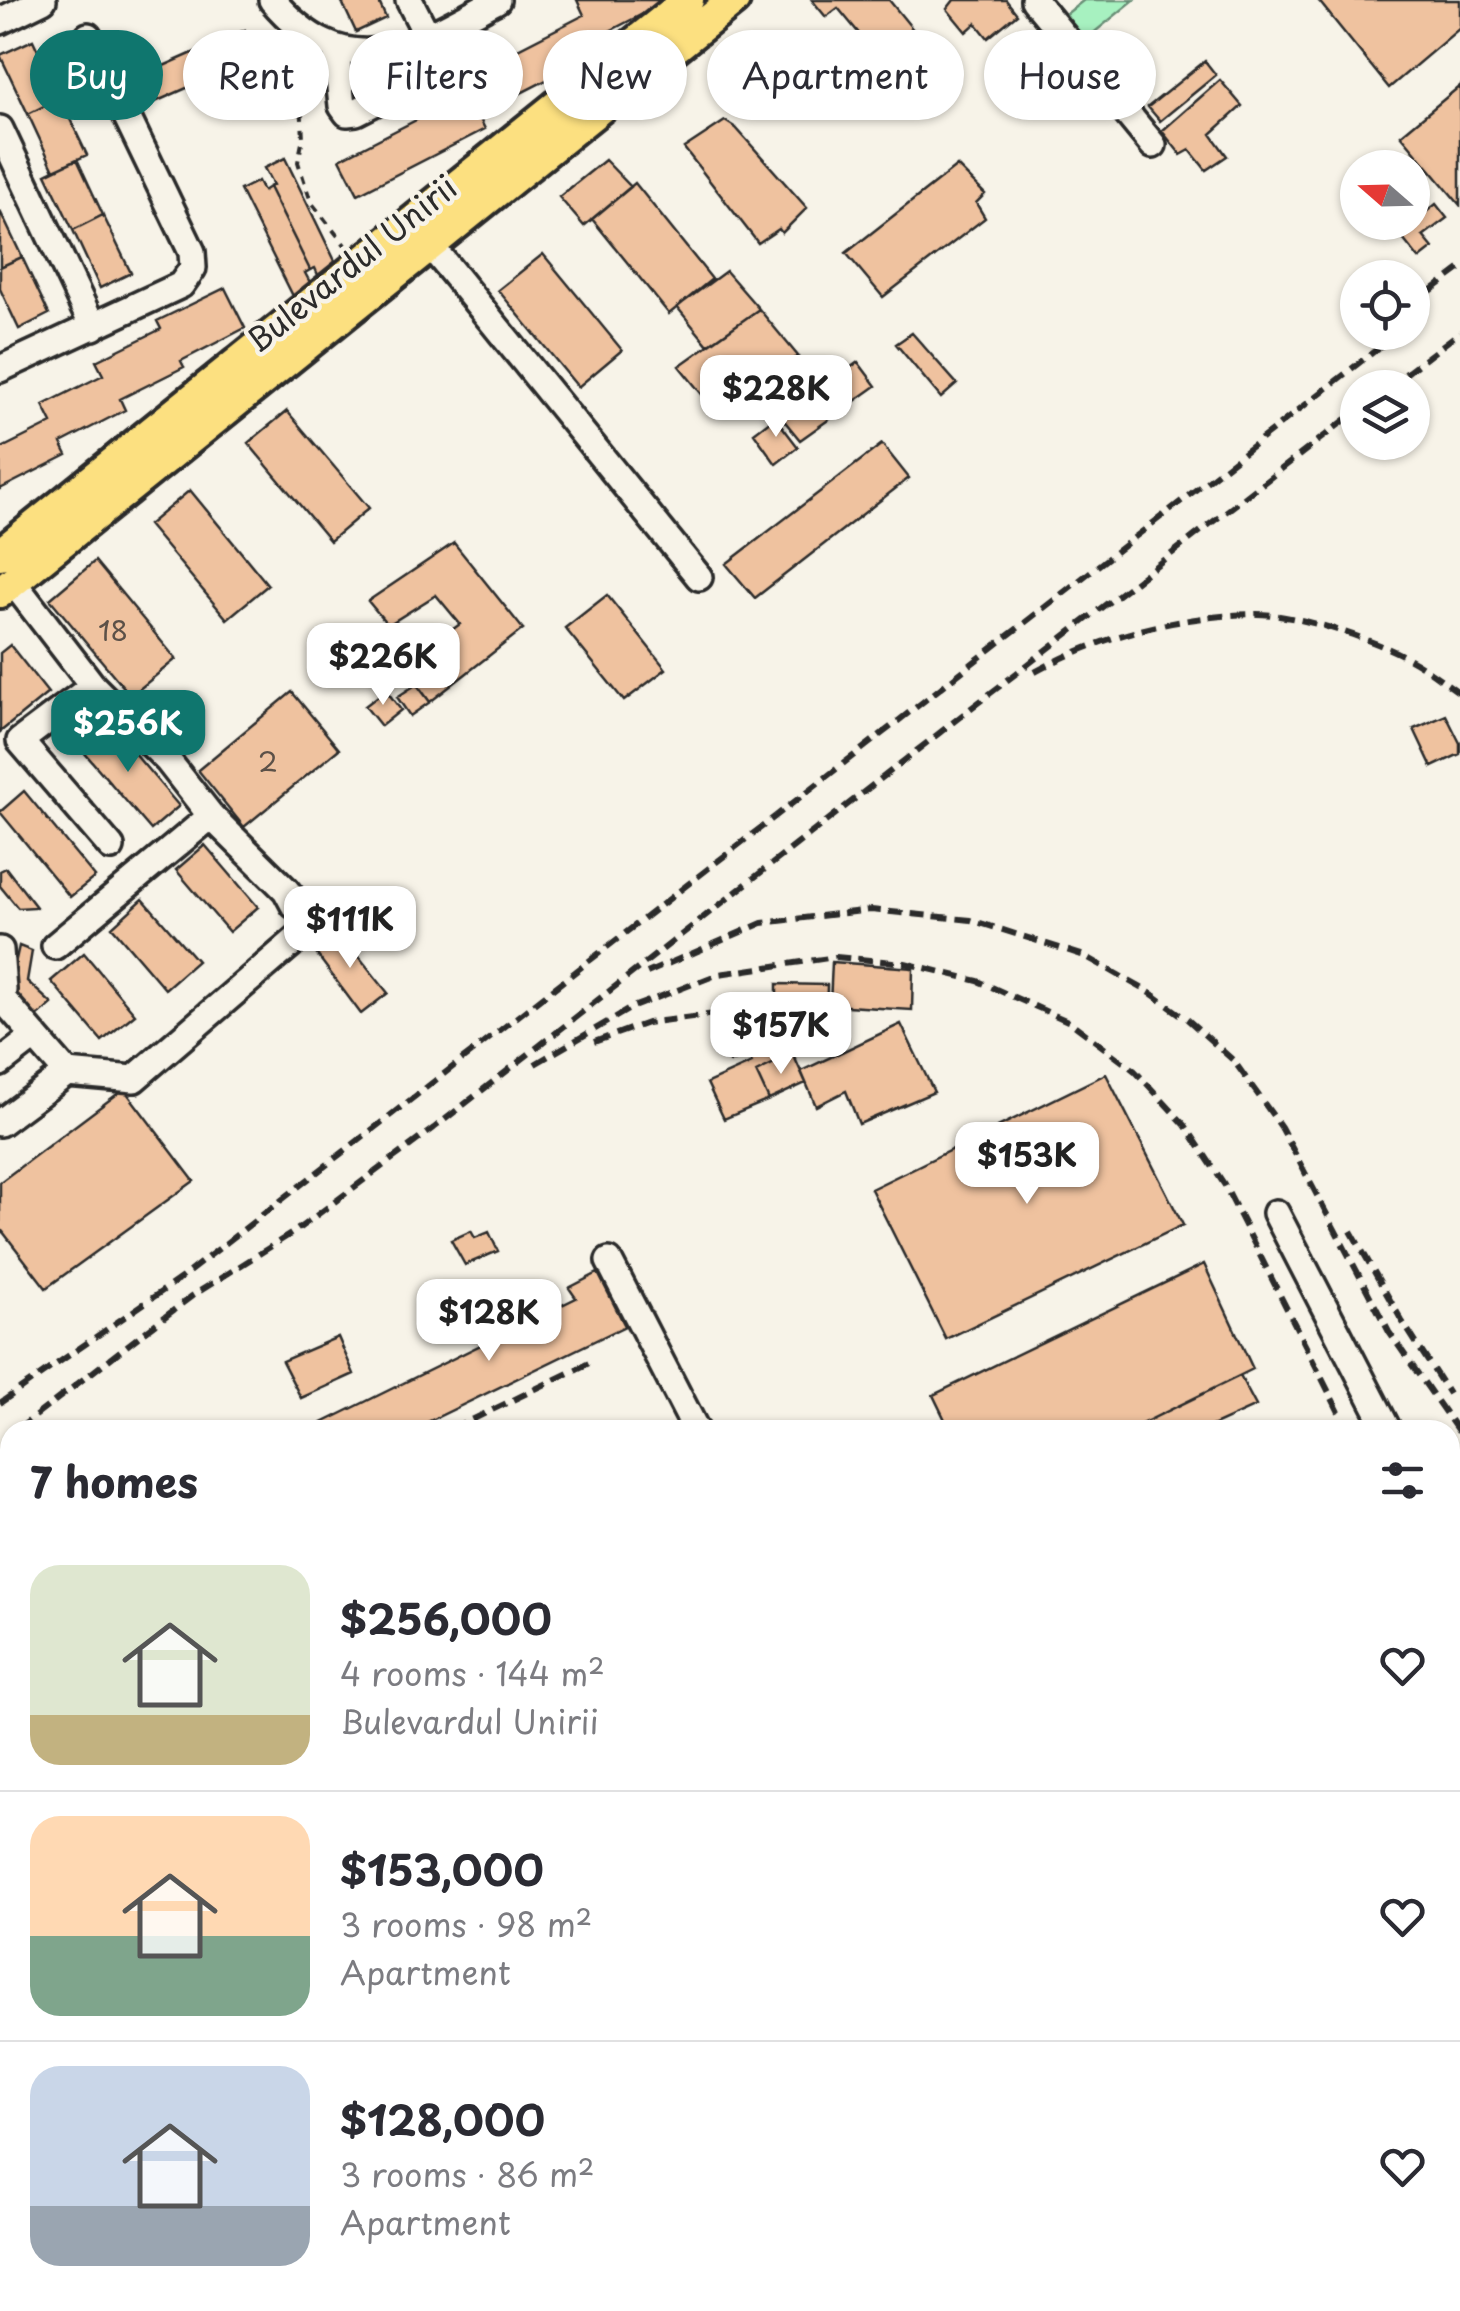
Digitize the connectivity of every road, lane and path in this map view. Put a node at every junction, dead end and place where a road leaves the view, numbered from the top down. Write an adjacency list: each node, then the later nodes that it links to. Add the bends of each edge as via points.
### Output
1 (43, 0): 8 (street)
2 (272, 0): 11 (street, via 293,24)
3 (409, 0): 9 (street)
4 (497, 0): 10 (street)
5 (734, 0): 7 (main road, Bulevardul Unirii)
6 (1034, 0): 16 (street)
7 (686, 8): 17 (main road, Bulevardul Unirii); 21 (main road, Bulevardul Unirii)
8 (0, 21)
9 (424, 30)
10 (439, 30)
11 (336, 50): 12 (street); 13 (street, via 342,106); 18 (path, via 300,83 298,162 311,202)
12 (349, 52)
13 (349, 113)
14 (128, 120): 19 (street, via 192,252 193,268 181,285)
15 (0, 130): 19 (street)
16 (1154, 145)
17 (430, 245): 22 (street); 23 (main road, Bulevardul Unirii)
18 (348, 247)
19 (93, 327): 20 (street)
20 (0, 369)
21 (0, 554)
22 (699, 577)
23 (4, 579): 24 (street, Bulevardul Unirii)
24 (93, 686): 25 (street); 26 (street, Bulevardul Unirii)
25 (10, 750): 27 (street)
26 (212, 816): 28 (street, Bulevardul Unirii); 30 (street)
27 (112, 847)
28 (286, 890): 29 (street); 35 (street, via 313,925 134,1079)
29 (299, 914)
30 (54, 946)
31 (0, 950): 32 (street)
32 (0, 994): 33 (street)
33 (35, 1036): 34 (street); 35 (street)
34 (0, 1064)
35 (67, 1073): 36 (street)
36 (0, 1123)
37 (1276, 1213): 40 (street)
38 (608, 1262): 39 (street)
39 (691, 1420)
40 (1383, 1420)

